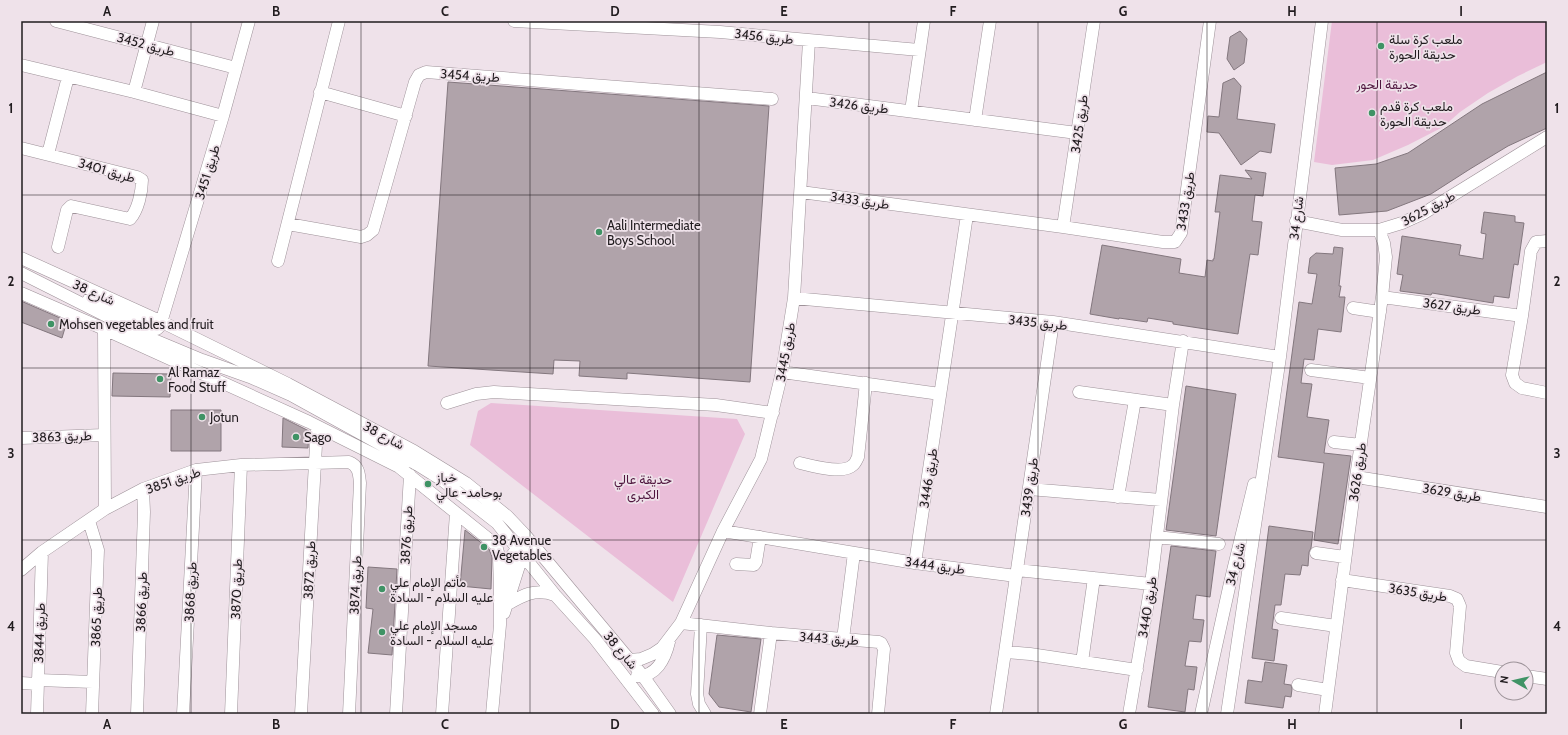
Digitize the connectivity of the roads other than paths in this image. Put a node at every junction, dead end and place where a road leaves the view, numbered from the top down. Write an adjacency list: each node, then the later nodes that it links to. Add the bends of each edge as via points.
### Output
1 (56, 21): 12 (street, طريق 3452)
2 (153, 21): 15 (street)
3 (249, 21): 18 (street, طريق 3451)
4 (339, 21): 21 (street)
5 (514, 21): 11 (street, طريق 3456)
6 (924, 21): 16 (street)
7 (990, 21): 27 (street)
8 (1094, 21): 28 (street, طريق 3425)
9 (1210, 21): 36 (street, طريق 3433, via 1181,233 1178,239 1175,242 1163,242)
10 (1322, 21): 34 (street, شارع 34)
11 (544, 22): 13 (street, طريق 3456)
12 (98, 26): 15 (street, طريق 3452)
13 (721, 27): 14 (street, طريق 3456)
14 (809, 41): 16 (street, طريق 3456); 23 (street, طريق 3445)
15 (147, 45): 18 (street, طريق 3452); 20 (street)
16 (919, 50): 24 (street)
17 (21, 65): 19 (street)
18 (236, 68): 25 (street, طريق 3451)
19 (68, 77): 20 (street); 31 (street)
20 (134, 92): 25 (street)
21 (320, 92): 26 (street); 35 (street)
22 (772, 98): 26 (street, طريق 3454, via 426,72 419,75 415,82)
23 (807, 98): 24 (street, طريق 3426); 32 (street, طريق 3445)
24 (911, 111): 27 (street, طريق 3426)
25 (223, 116): 51 (street, طريق 3451)
26 (406, 116): 35 (street, طريق 3454, via 373,230 361,237)
27 (975, 120): 28 (street, طريق 3426)
28 (1078, 133): 36 (street, طريق 3425)
29 (1547, 137): 37 (street, طريق 3625, via 1424,212 1402,223)
30 (21, 148): 31 (street, طريق 3401)
31 (48, 154): 39 (street, طريق 3401, via 142,180 134,214 130,219 71,206 67,210)
32 (801, 192): 33 (street, طريق 3433); 45 (street, طريق 3445)
33 (967, 215): 36 (street, طريق 3433); 49 (street)
34 (1296, 221): 37 (street, طريق 3625, via 1342,230); 55 (street, شارع 34)
35 (288, 224): 41 (street)
36 (1063, 227)
37 (1379, 230): 44 (street, طريق 3626, via 1386,257)
38 (1547, 241): 50 (street, via 1536,242 1530,251)
39 (58, 247)
40 (21, 258): 51 (street, شارع 38)
41 (278, 261)
42 (21, 274): 46 (street, شارع 38)
43 (21, 293): 53 (street)
44 (1382, 297): 48 (street, طريق 3626); 50 (street, طريق 3627)
45 (794, 298): 49 (street, طريق 3435); 57 (street, طريق 3445)
46 (78, 302): 51 (street, via 92,300 152,329 157,329); 68 (street, شارع 38, via 154,340 250,377)
47 (1353, 308): 48 (street)
48 (1380, 312): 58 (street, طريق 3626)
49 (952, 313): 52 (street, طريق 3435); 62 (street, طريق 3446)
50 (1522, 316): 61 (street, via 1512,375 1515,384 1522,388)
51 (162, 322): 94 (street, شارع 38, via 288,384 414,451 466,483 507,516)
52 (1053, 322): 54 (street, طريق 3435); 82 (street, طريق 3439)
53 (104, 328): 69 (street); 70 (street)
54 (1183, 342): 55 (street, طريق 3435); 65 (street, طريق 3440)
55 (1280, 357): 67 (street, شارع 34)
56 (1311, 370): 58 (street)
57 (782, 372): 59 (street); 66 (street, طريق 3445)
58 (1370, 378): 73 (street, طريق 3626)
59 (866, 383): 62 (street); 76 (street, via 858,457 854,465 845,469 833,469)
60 (1079, 392): 63 (street)
61 (1547, 393)
62 (940, 394): 99 (street, طريق 3446)
63 (1135, 400): 65 (street); 83 (street)
64 (447, 403): 66 (street, via 476,394 494,392 716,404)
65 (1173, 405): 84 (street, طريق 3440)
66 (773, 413): 90 (street, طريق 3445, via 761,458)
67 (1272, 415): 148 (street, شارع 34, via 1230,583); 149 (street, شارع 34)
68 (330, 416): 69 (street); 89 (street, شارع 38, via 436,476)
69 (313, 424): 75 (street, طريق 3872); 79 (street)
70 (104, 435): 71 (street, طريق 3863); 86 (street)
71 (21, 438)
72 (1334, 442): 73 (street)
73 (1361, 445): 80 (street, طريق 3626)
74 (349, 462): 75 (street, طريق 3851); 137 (street, طريق 3874, via 359,470 360,483)
75 (315, 463): 77 (street, طريق 3851); 136 (street, طريق 3872)
76 (800, 463)
77 (241, 465): 78 (street, طريق 3851); 135 (street, طريق 3870)
78 (196, 470): 81 (street, طريق 3851); 134 (street, طريق 3868)
79 (410, 475): 87 (street); 138 (street, طريق 3876)
80 (1356, 478): 85 (street, طريق 3629); 98 (street, طريق 3626)
81 (143, 489): 86 (street, طريق 3851); 133 (street, طريق 3866)
82 (1029, 489): 83 (street); 102 (street, طريق 3439)
83 (1118, 497): 84 (street)
84 (1161, 500): 92 (street, طريق 3440)
85 (1547, 507)
86 (105, 509): 88 (street, طريق 3851)
87 (456, 513): 89 (street); 106 (street, via 496,545 499,556); 139 (street)
88 (89, 521): 95 (street, طريق 3851); 127 (street, طريق 3865, via 98,550)
89 (497, 524): 94 (street, شارع 38)
90 (723, 531): 91 (street, طريق 3444); 110 (street, طريق 3445)
91 (760, 537): 96 (street, طريق 3444); 100 (street, via 754,565)
92 (1157, 537): 93 (street); 105 (street, طريق 3440)
93 (1219, 544)
94 (525, 546): 106 (street, via 508,564); 107 (street, شارع 38); 108 (street); 118 (street, شارع 38)
95 (42, 552): 101 (street, طريق 3851); 126 (street, طريق 3844)
96 (854, 553): 99 (street, طريق 3444); 116 (street)
97 (1316, 553): 98 (street)
98 (1346, 557): 104 (street, طريق 3626)
99 (915, 563): 102 (street, طريق 3444)
100 (736, 564)
101 (21, 570)
102 (1016, 573): 103 (street, طريق 3444); 117 (street, طريق 3439)
103 (1094, 578): 105 (street, طريق 3444); 119 (street)
104 (1342, 580): 113 (street, طريق 3626); 121 (street, طريق 3635, via 1457,599 1460,606 1456,654 1459,661 1466,666)
105 (1151, 584): 120 (street, طريق 3440)
106 (500, 590): 112 (street)
107 (555, 595): 108 (street, via 530,592); 122 (street, شارع 38)
108 (506, 605): 112 (street)
109 (1281, 618): 113 (street)
110 (681, 623): 111 (street, طريق 3443); 115 (street, طريق 3445)
111 (701, 625): 114 (street, طريق 3443); 143 (street, via 697,694)
112 (500, 626): 140 (street)
113 (1336, 626): 130 (street, طريق 3626)
114 (771, 633): 116 (street, طريق 3443); 144 (street)
115 (670, 639): 118 (street, via 653,654); 123 (street, via 662,663 654,671)
116 (843, 639): 145 (street, طريق 3443, via 882,643 884,648)
117 (1005, 652): 119 (street); 146 (street, طريق 3439)
118 (630, 660): 123 (street, شارع 38)
119 (1082, 662): 120 (street)
120 (1137, 670): 147 (street, طريق 3440)
121 (1494, 671)
122 (624, 674): 123 (street); 141 (street, شارع 38)
123 (643, 676): 142 (street, شارع 38)
124 (1534, 677): 125 (street)
125 (1547, 679)
126 (38, 682): 127 (street); 128 (street); 131 (street, طريق 3844)
127 (93, 682): 132 (street, طريق 3865)
128 (21, 683)
129 (1298, 685): 130 (street)
130 (1328, 690): 150 (street, طريق 3626)
131 (37, 714)
132 (92, 714)
133 (137, 714)
134 (183, 714)
135 (231, 714)
136 (300, 714)
137 (348, 714)
138 (396, 714)
139 (442, 714)
140 (492, 714)
141 (653, 714)
142 (670, 714)
143 (705, 714)
144 (760, 714)
145 (878, 714)
146 (996, 714)
147 (1129, 714)
148 (1201, 714)
149 (1227, 714)
150 (1325, 714)

